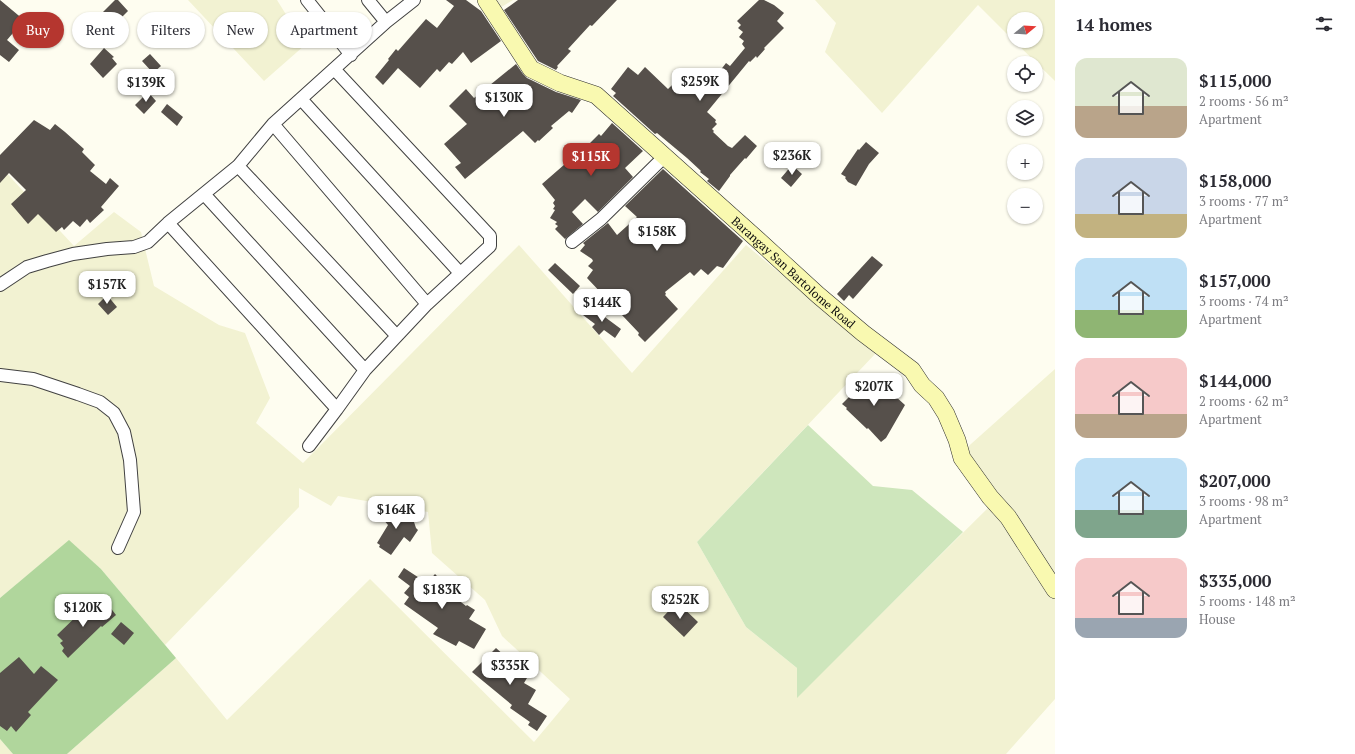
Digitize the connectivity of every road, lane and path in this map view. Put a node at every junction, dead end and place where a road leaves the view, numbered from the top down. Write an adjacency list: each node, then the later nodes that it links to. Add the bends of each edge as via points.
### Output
1 (307, 0): 6 (street)
2 (368, 0): 5 (street)
3 (414, 0): 5 (street)
4 (486, 0): 10 (street, Barangay San Bartolome Road, via 531,69 560,83 596,95)
5 (386, 22): 6 (street)
6 (351, 55): 7 (street)
7 (335, 70): 8 (street); 15 (street, via 490,236 490,246)
8 (301, 99): 9 (street); 15 (street)
9 (273, 124): 11 (street); 17 (street)
10 (664, 157): 14 (street, via 600,219); 24 (street, Barangay San Bartolome Road, via 818,295 912,370 946,414 962,458 1008,518)
11 (238, 166): 12 (street); 18 (street)
12 (204, 194): 13 (street); 19 (street)
13 (168, 223): 16 (street, via 148,242 134,247 73,254 47,261 28,267); 21 (street)
14 (572, 242)
15 (460, 273): 17 (street)
16 (0, 285)
17 (428, 304): 18 (street)
18 (396, 336): 19 (street)
19 (365, 370): 21 (street)
20 (0, 375): 23 (street, via 33,379 100,402 114,413 124,432 130,460 134,512)
21 (337, 408): 22 (street)
22 (309, 446)
23 (118, 548)
24 (1055, 590)

